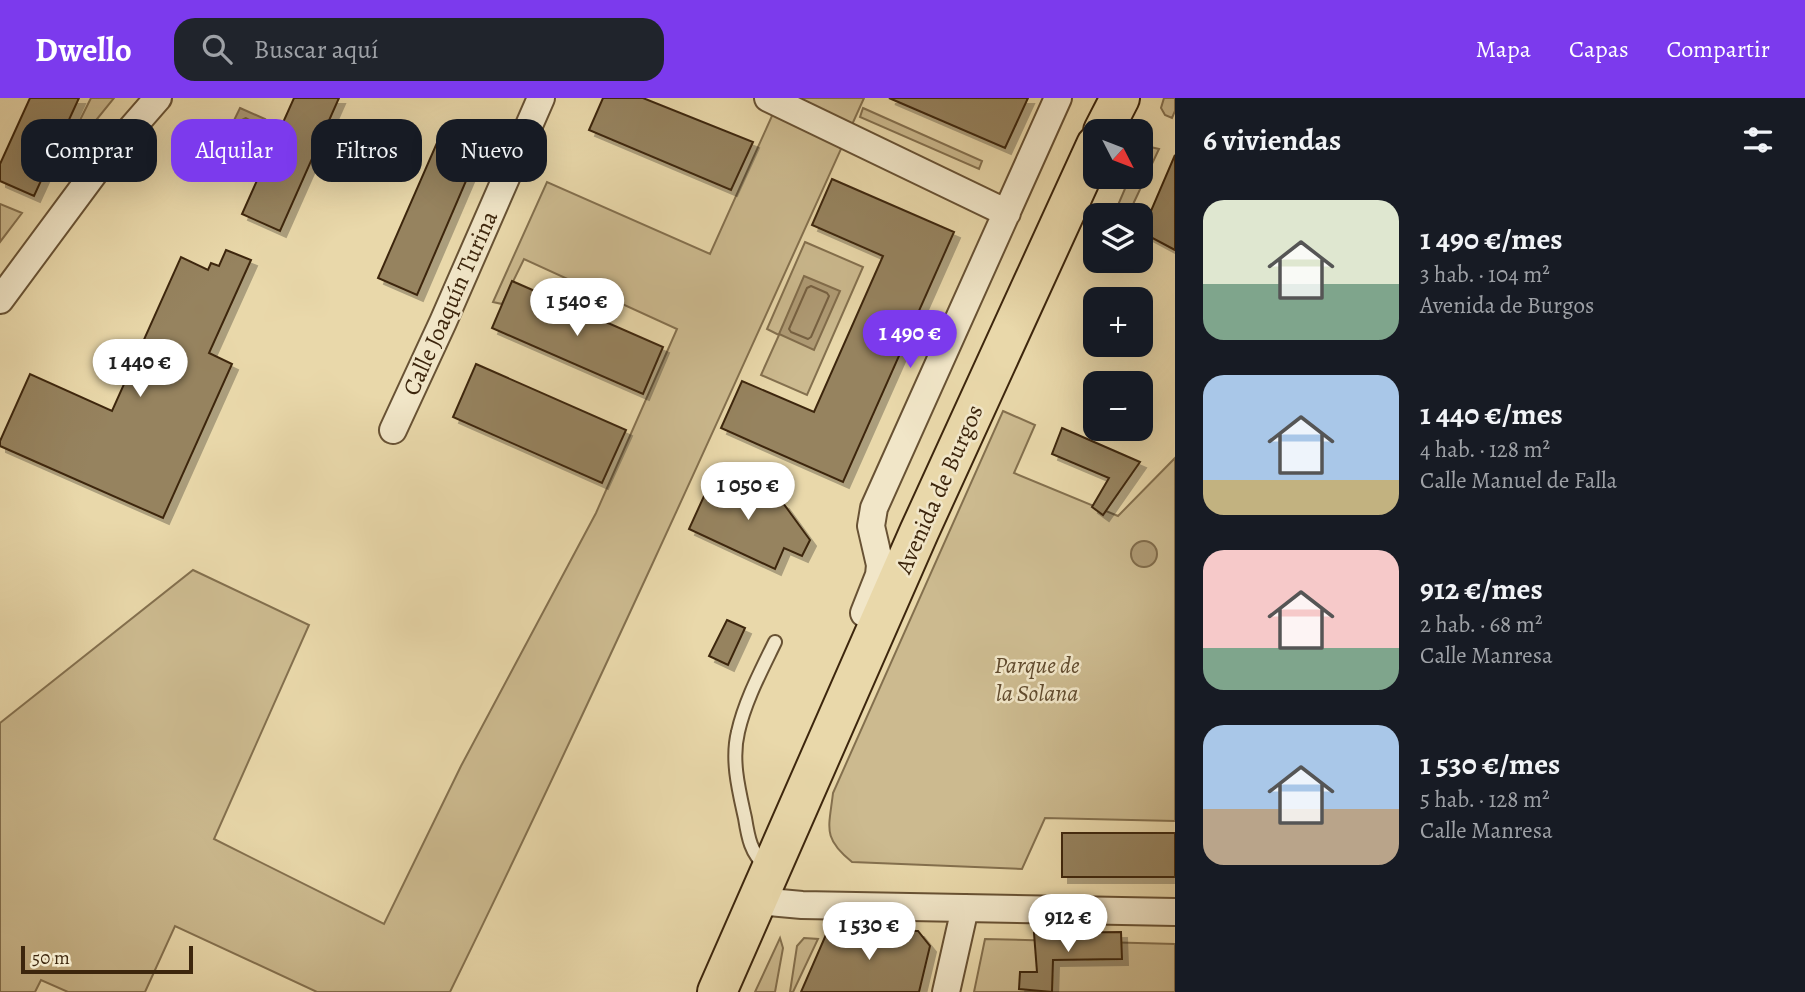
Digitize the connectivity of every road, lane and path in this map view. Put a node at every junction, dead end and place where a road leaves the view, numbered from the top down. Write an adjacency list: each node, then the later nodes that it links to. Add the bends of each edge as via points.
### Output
1 (158, 98): 11 (street, via 103,161)
2 (541, 98): 12 (street, Calle Joaquín Turina)
3 (768, 98): 10 (street)
4 (1058, 98): 10 (street, Avenida de Burgos)
5 (1107, 98): 7 (main road, Avenida de Burgos)
6 (1120, 98): 8 (main road)
7 (1101, 119)
8 (1109, 119)
9 (1083, 166): 14 (main road, Avenida de Burgos)
10 (1007, 213): 14 (street, Avenida de Burgos, via 874,508 871,526 880,565 861,620)
11 (0, 300)
12 (393, 430)
13 (775, 642): 15 (lane, via 737,734 736,774 748,838)
14 (863, 659): 15 (main road, Avenida de Burgos)
15 (765, 886): 16 (street); 18 (main road, Avenida de Burgos)
16 (965, 908): 17 (street); 19 (street)
17 (1175, 912)
18 (717, 992)
19 (946, 992)

